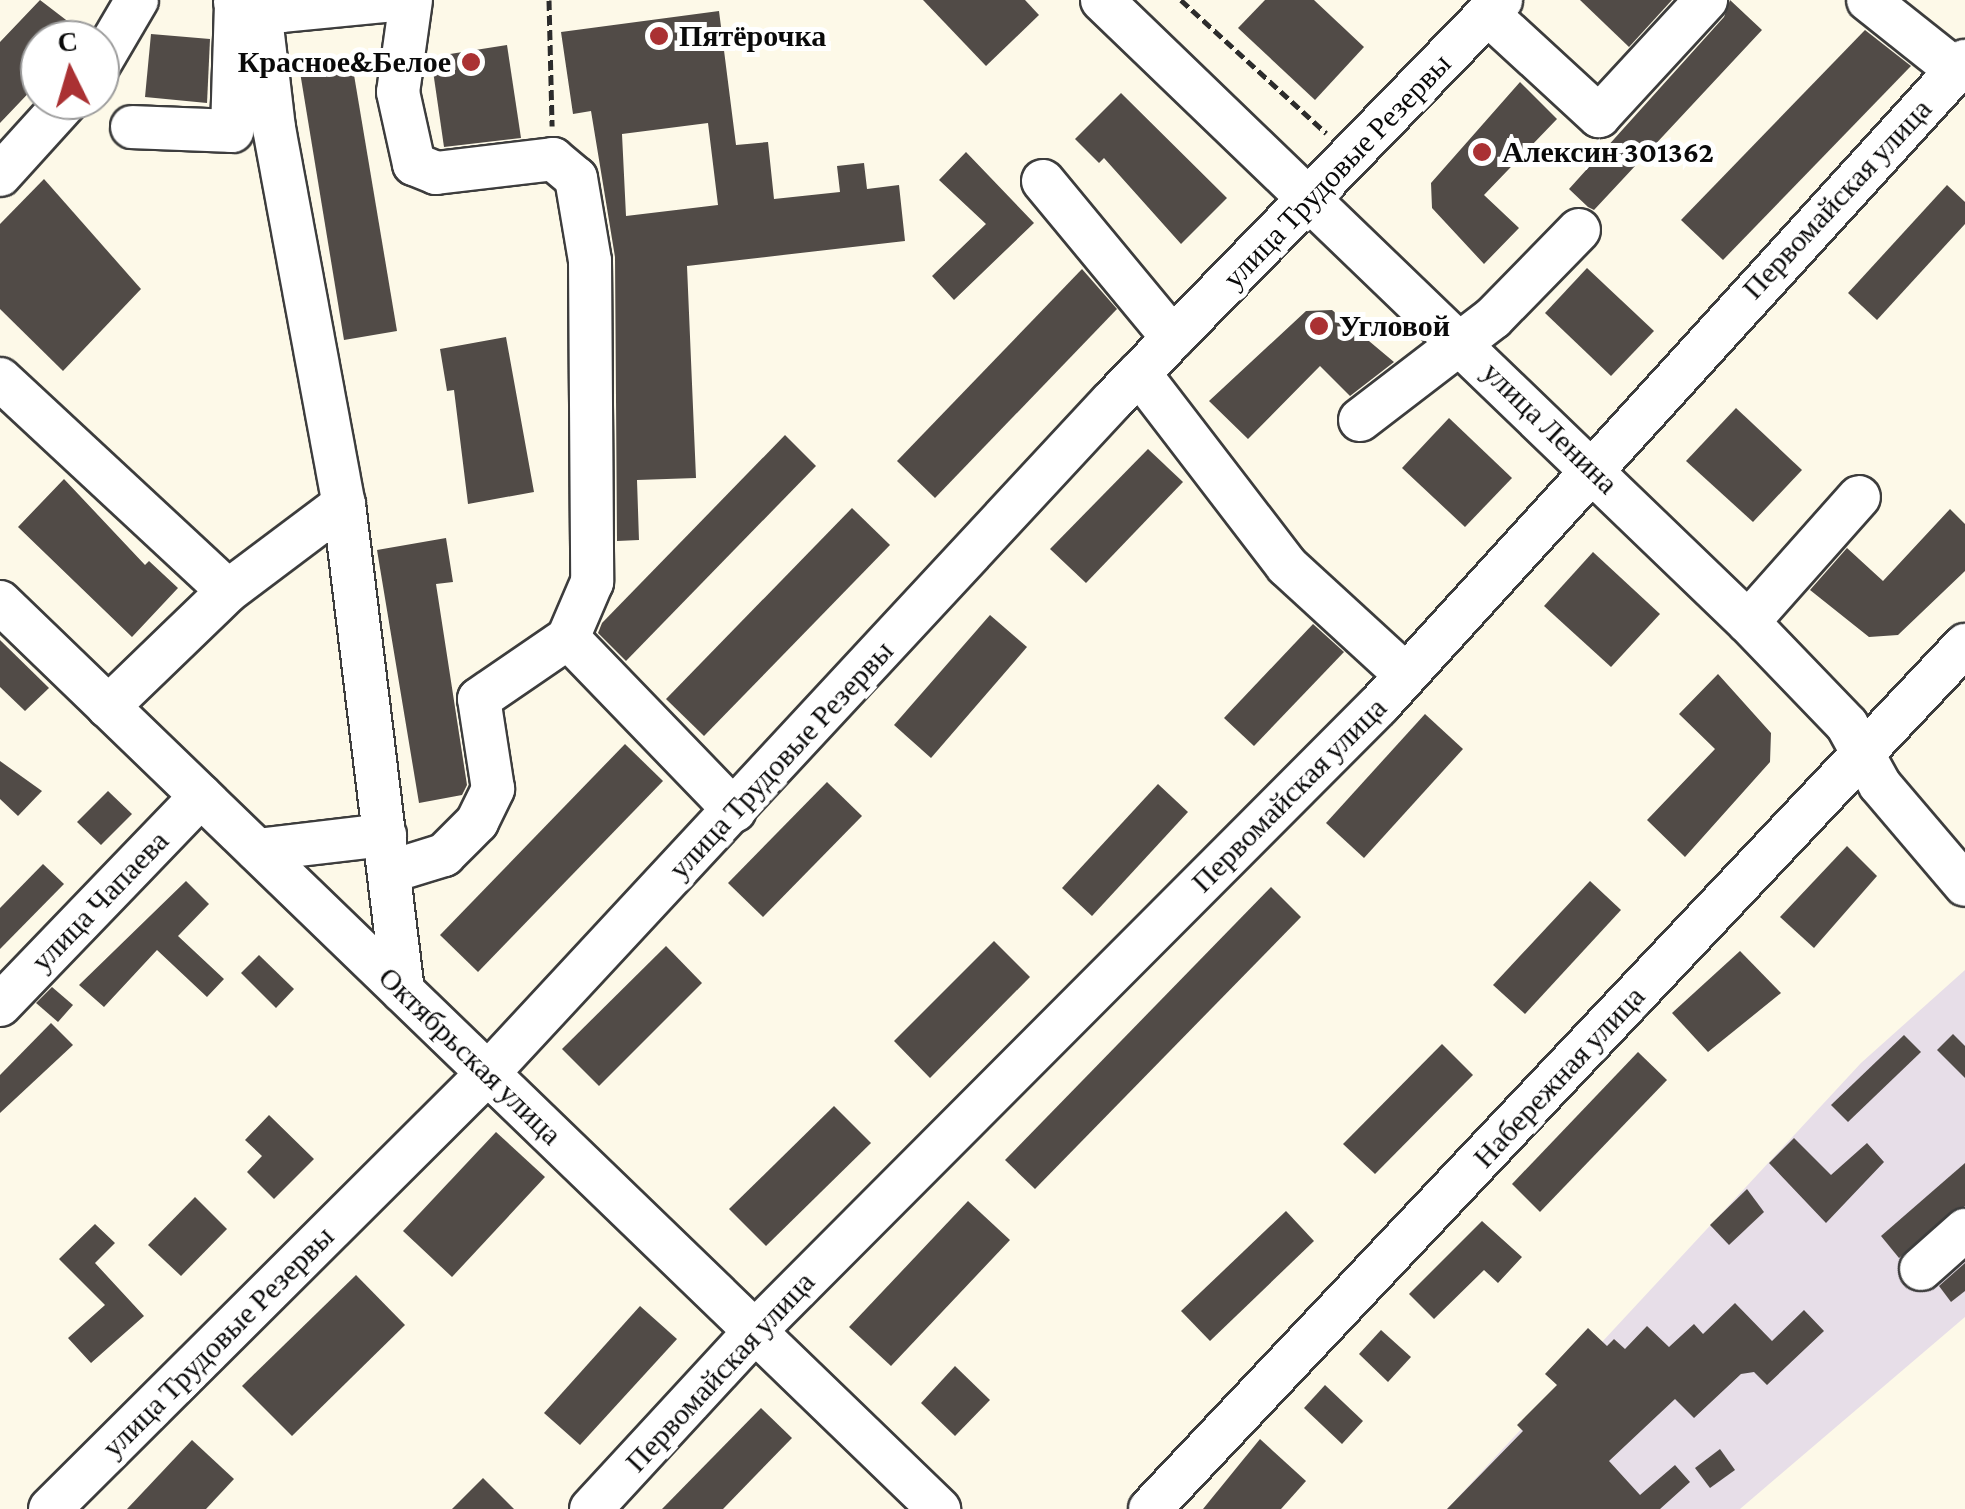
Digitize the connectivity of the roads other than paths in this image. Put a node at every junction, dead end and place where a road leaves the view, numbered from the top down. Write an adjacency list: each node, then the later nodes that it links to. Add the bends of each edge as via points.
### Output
1 (137, 0): 9 (street)
2 (396, 0): 7 (street, via 343,10)
3 (411, 0): 28 (street, via 398,92 414,164 436,173 552,159 576,178 590,261 592,582)
4 (1102, 0): 15 (street, улица Ленина)
5 (1706, 0): 8 (street, via 1599,116)
6 (1868, 0): 10 (street)
7 (240, 4): 12 (street, via 232,130); 24 (street, via 274,128)
8 (1494, 7): 15 (street, улица Трудовые Резервы)
9 (120, 29)
10 (1960, 65): 22 (street, Первомайская улица)
11 (50, 120): 13 (street)
12 (132, 127)
13 (0, 175)
14 (1042, 181): 17 (street)
15 (1309, 200): 17 (street, улица Трудовые Резервы); 18 (street, улица Ленина)
16 (1580, 230): 18 (street)
17 (1174, 338): 19 (street, улица Трудовые Резервы)
18 (1460, 343): 21 (street); 22 (street, улица Ленина)
19 (1139, 374): 30 (street, via 1287,566); 34 (street, улица Трудовые Резервы)
20 (0, 380): 25 (street)
21 (1360, 420)
22 (1592, 468): 27 (street, улица Ленина); 30 (street, Первомайская улица)
23 (1859, 497): 27 (street)
24 (344, 504): 25 (street); 36 (street)
25 (228, 592): 31 (street)
26 (0, 602): 31 (street, Октябрьская улица)
27 (1748, 622): 32 (street, улица Ленина)
28 (568, 638): 34 (street); 36 (street, via 479,699 493,789 477,822 444,855)
29 (1965, 644): 32 (street, Набережная улица)
30 (1406, 676): 43 (street, Первомайская улица)
31 (108, 706): 33 (street, Октябрьская улица)
32 (1861, 750): 37 (street, улица Ленина, via 1908,822); 47 (street, Набережная улица)
33 (200, 796): 35 (street, Октябрьская улица); 39 (street, улица Чапаева)
34 (735, 810): 40 (street, улица Трудовые Резервы)
35 (257, 850): 36 (street); 38 (street, Октябрьская улица)
36 (387, 854): 38 (street)
37 (1965, 885)
38 (403, 991): 40 (street, Октябрьская улица)
39 (0, 1006)
40 (488, 1074): 43 (street, Октябрьская улица); 44 (street, улица Трудовые Резервы)
41 (1965, 1230): 42 (street)
42 (1920, 1269)
43 (755, 1331): 45 (street, Первомайская улица); 46 (street, Октябрьская улица)
44 (50, 1509)
45 (590, 1509)
46 (939, 1509)
47 (1150, 1509)

